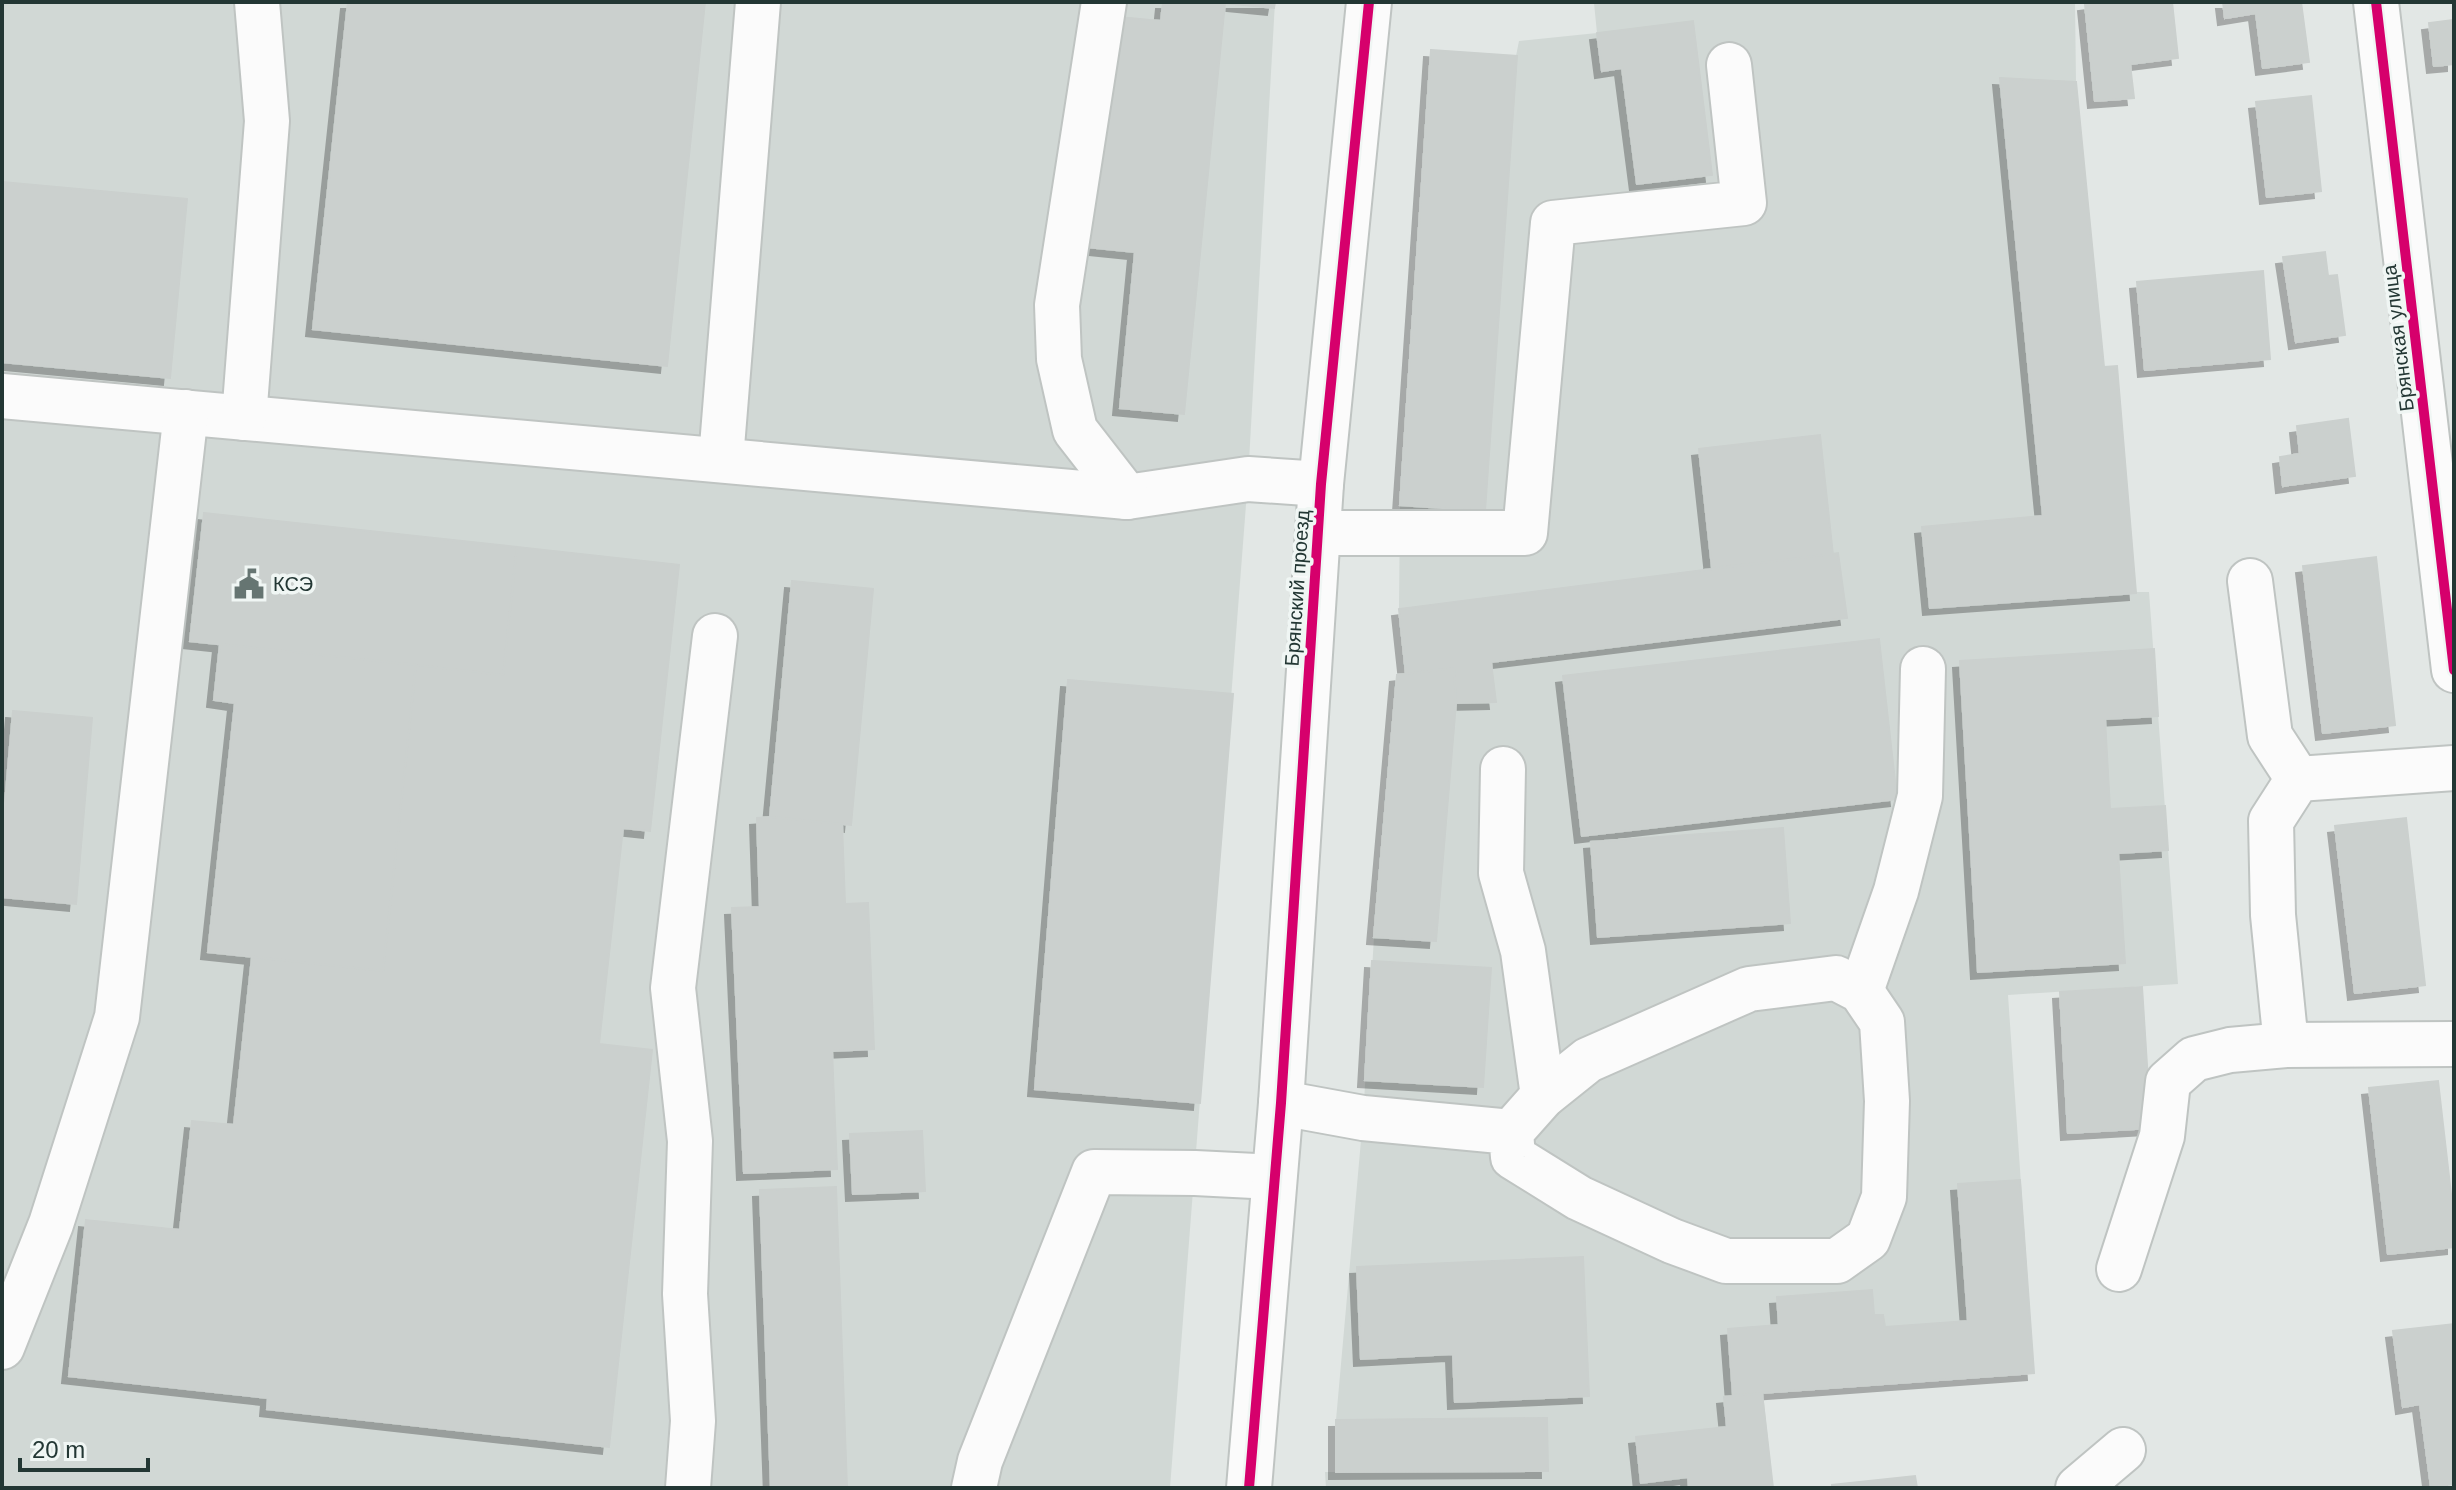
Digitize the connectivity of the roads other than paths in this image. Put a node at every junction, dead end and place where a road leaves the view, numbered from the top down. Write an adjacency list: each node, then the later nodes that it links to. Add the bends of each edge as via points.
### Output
1 (257, 2): 9 (street, via 267,121)
2 (758, 2): 10 (street)
3 (1104, 2): 12 (street, via 1057,305 1059,359 1075,430)
4 (1369, 2): 11 (street, Брянский проезд)
5 (2376, 2): 17 (street, Брянская улица)
6 (1729, 65): 13 (street, via 1744,203 1553,223 1525,533)
7 (2, 396): 8 (street)
8 (186, 412): 9 (street); 29 (street, via 117,1017 51,1224)
9 (244, 418): 10 (street)
10 (721, 459): 12 (street)
11 (1321, 484): 12 (street, via 1248,479); 13 (street, Брянский проезд)
12 (1127, 497)
13 (1319, 533): 25 (street, Брянский проезд)
14 (2250, 581): 20 (street, via 2270,736)
15 (715, 636): 31 (street, via 673,988 690,1141 685,1294 693,1421)
16 (1923, 669): 21 (street, via 1920,796 1896,891)
17 (2454, 670)
18 (2454, 768): 20 (street)
19 (1503, 769): 24 (street, via 1501,873 1523,951)
20 (2298, 779): 23 (street, via 2271,821 2273,915)
21 (1861, 991): 24 (street, via 1836,978 1749,989 1588,1060); 26 (street, via 1882,1022 1887,1101 1884,1197 1868,1239 1837,1261 1726,1261 1672,1241 1579,1198 1513,1157)
22 (2454, 1044): 23 (street)
23 (2286, 1045): 28 (street, via 2194,1059 2168,1082 2162,1136)
24 (1543, 1096): 26 (street)
25 (1281, 1103): 26 (street, via 1363,1118); 27 (street, Брянский проезд)
26 (1511, 1132)
27 (1274, 1177): 32 (street, via 1094,1172); 33 (street, Брянский проезд)
28 (2119, 1269)
29 (2, 1347)
30 (2123, 1450): 34 (street)
31 (688, 1488)
32 (974, 1488)
33 (1249, 1488)
34 (2078, 1488)

